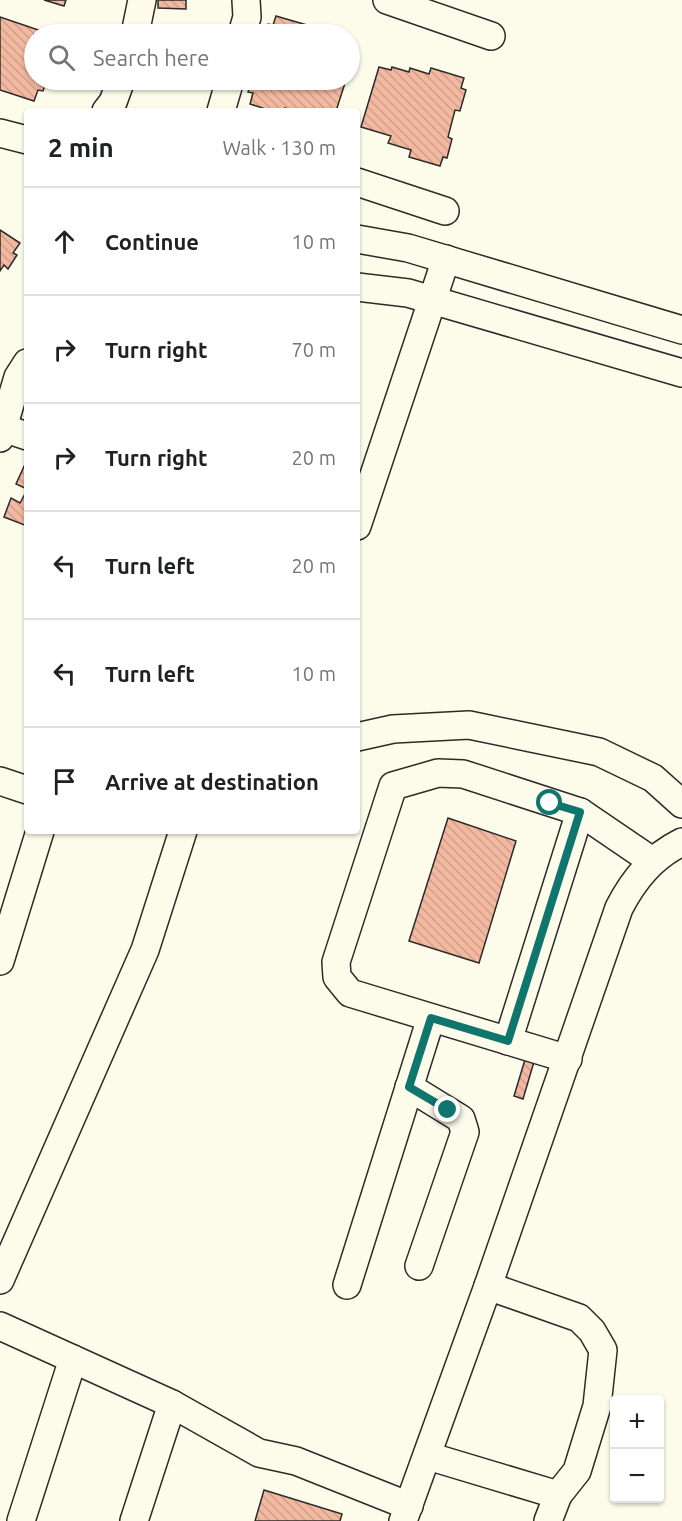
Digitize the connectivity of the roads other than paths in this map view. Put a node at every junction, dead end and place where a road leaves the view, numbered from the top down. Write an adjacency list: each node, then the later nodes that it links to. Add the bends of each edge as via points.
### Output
1 (142, 0): 4 (street)
2 (246, 0): 5 (street)
3 (387, 0): 6 (street)
4 (137, 24)
5 (245, 24)
6 (490, 36)
7 (117, 90): 9 (street)
8 (227, 90): 10 (street)
9 (108, 108)
10 (222, 108)
11 (0, 133): 12 (street)
12 (24, 139)
13 (360, 183): 14 (street)
14 (445, 211)
15 (360, 240): 17 (street)
16 (360, 246): 17 (street)
17 (398, 246): 18 (street)
18 (446, 259): 20 (street); 21 (street)
19 (360, 287): 20 (street)
20 (431, 299): 23 (street); 25 (street)
21 (681, 329): 23 (street)
22 (24, 368): 24 (street, via 18,377)
23 (676, 371)
24 (10, 434)
25 (360, 517)
26 (360, 736): 29 (street, via 393,729 470,725 600,752 653,778)
27 (0, 781): 28 (street)
28 (24, 789)
29 (681, 798)
30 (580, 812): 34 (street); 36 (street, via 463,774 438,773 393,786 336,962 337,977 350,993); 37 (street)
31 (39, 834): 35 (street)
32 (182, 834): 41 (street, via 145,950)
33 (682, 842): 34 (street)
34 (652, 861): 38 (street, via 619,908)
35 (0, 961)
36 (431, 1018): 37 (street); 39 (street)
37 (508, 1041): 38 (street)
38 (568, 1059): 43 (street)
39 (409, 1087): 40 (street, via 460,1119 465,1132); 42 (street)
40 (419, 1266)
41 (0, 1280)
42 (347, 1285)
43 (488, 1286): 47 (street); 48 (street, via 579,1318 603,1350 594,1417 577,1471)
44 (0, 1326): 45 (street)
45 (74, 1359): 46 (street); 50 (street)
46 (172, 1404): 49 (street, via 259,1454 297,1461); 51 (street)
47 (428, 1456): 48 (street); 49 (street)
48 (558, 1495): 52 (street)
49 (406, 1514)
50 (21, 1521)
51 (134, 1521)
52 (548, 1521)

